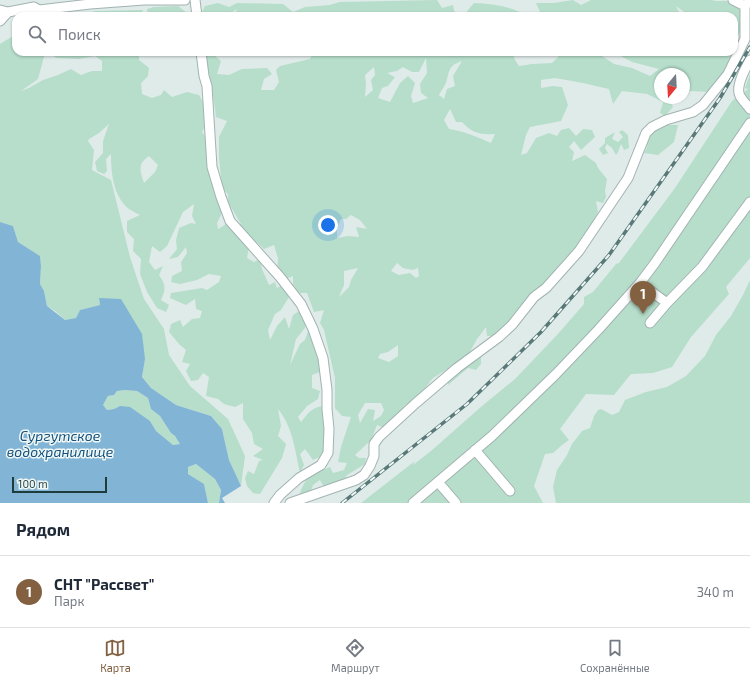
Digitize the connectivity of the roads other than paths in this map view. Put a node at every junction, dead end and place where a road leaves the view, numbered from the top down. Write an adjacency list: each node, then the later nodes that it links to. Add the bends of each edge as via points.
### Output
1 (185, 0): 4 (street)
2 (195, 0): 8 (street)
3 (733, 0): 5 (street)
4 (89, 2): 6 (street, via 39,10)
5 (748, 3): 10 (street, via 745,39)
6 (36, 4): 7 (street)
7 (4, 11): 9 (street)
8 (196, 12)
9 (0, 21)
10 (738, 53)
11 (202, 56): 23 (street, via 207,86 212,167 230,221 280,277 300,304 314,328 323,358 329,429 328,453 321,465 299,478)
12 (737, 56): 24 (street, via 728,74 703,105 693,112 666,120 646,133 628,178 579,251 546,288 534,296 512,326 457,368 379,437 374,444 374,456 364,475)
13 (750, 60): 14 (street, via 739,85 739,95)
14 (750, 109)
15 (750, 123): 17 (street)
16 (750, 202): 18 (street, via 702,267)
17 (640, 284): 18 (street); 20 (street, via 556,374)
18 (667, 303): 19 (street)
19 (650, 323)
20 (475, 450): 21 (street); 22 (street)
21 (438, 482): 25 (street); 26 (street)
22 (510, 491)
23 (274, 503)
24 (290, 503)
25 (412, 503)
26 (456, 503)

